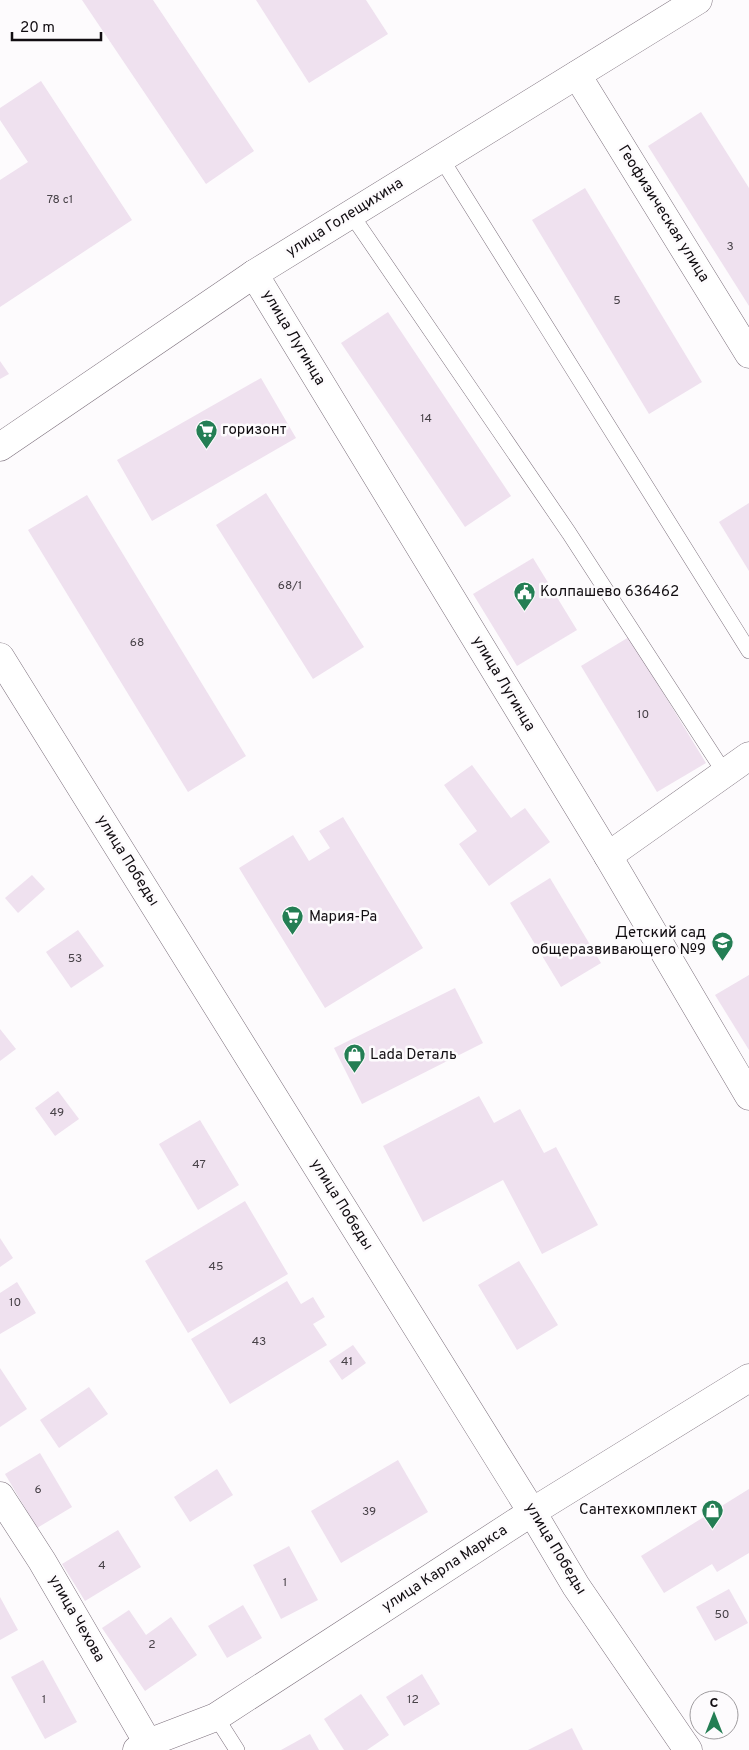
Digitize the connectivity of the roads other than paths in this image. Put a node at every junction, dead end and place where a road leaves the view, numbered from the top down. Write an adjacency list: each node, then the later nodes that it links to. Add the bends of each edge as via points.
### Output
1 (698, 0): 2 (street, улица Голещихина)
2 (577, 75): 3 (street, улица Голещихина); 6 (street, Геофизическая улица)
3 (441, 158): 4 (street, улица Голещихина); 8 (lane)
4 (351, 214): 5 (street, улица Голещихина); 11 (lane, via 569,533)
5 (254, 274): 7 (street, улица Голещихина); 12 (street, улица Лугинца)
6 (749, 354)
7 (0, 447)
8 (749, 651)
9 (0, 657): 16 (street, улица Победы)
10 (749, 756): 11 (street)
11 (724, 772): 12 (street)
12 (608, 856): 13 (street, улица Лугинца)
13 (749, 1096)
14 (749, 1378): 16 (street, улица Карла Маркса)
15 (0, 1496): 18 (street, улица Чехова, via 42,1561)
16 (532, 1512): 17 (street, улица Карла Маркса); 20 (street, улица Победы, via 576,1586)
17 (216, 1717): 18 (street, улица Карла Маркса); 19 (lane)
18 (143, 1747)
19 (237, 1750)
20 (688, 1750)

